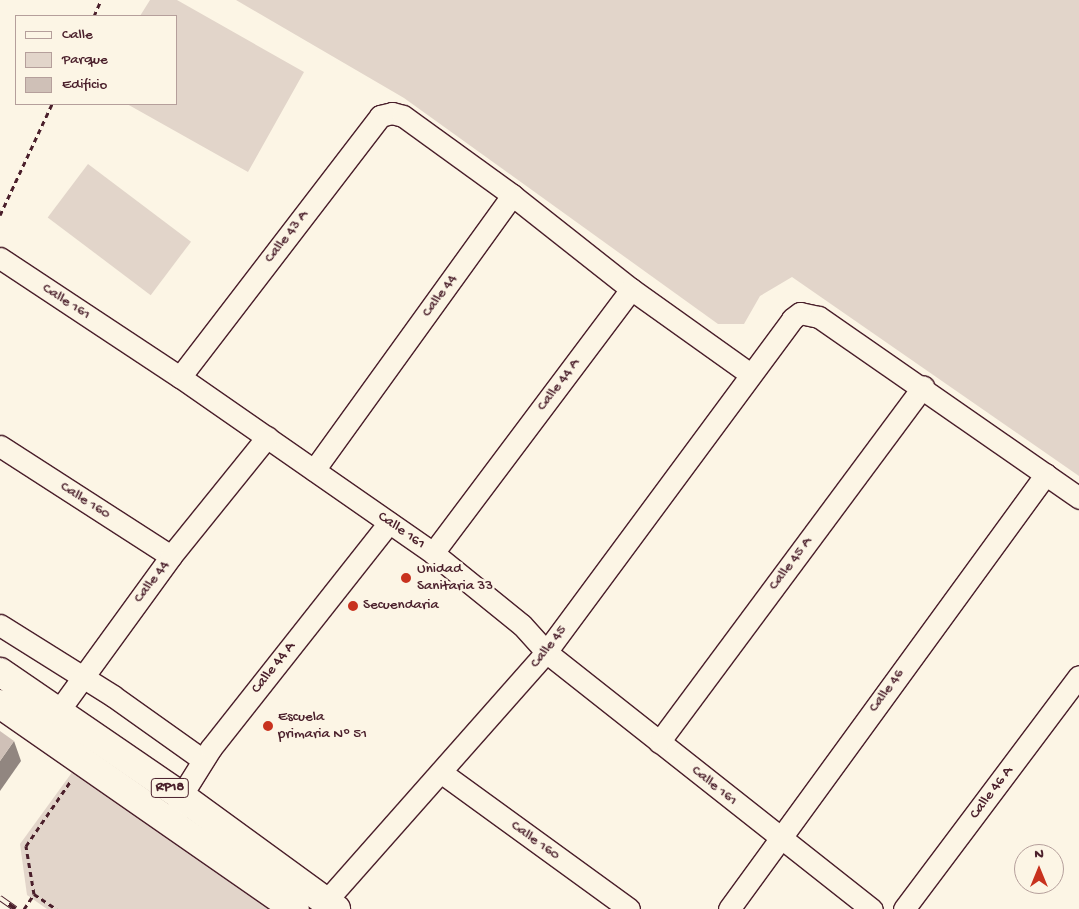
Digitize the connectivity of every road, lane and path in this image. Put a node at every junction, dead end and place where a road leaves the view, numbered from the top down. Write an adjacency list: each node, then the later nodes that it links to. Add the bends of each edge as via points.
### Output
1 (101, 0): 2 (path)
2 (94, 15)
3 (52, 105): 5 (path)
4 (512, 195): 7 (street); 9 (street, Calle 43 A, via 403,116 392,113 380,116); 13 (street, Calle 44)
5 (0, 215)
6 (0, 258): 9 (street, Calle 161)
7 (631, 289): 8 (street); 17 (street, Calle 44 A)
8 (750, 374): 10 (street, Calle 45, via 800,313 811,314); 20 (street, Calle 45)
9 (180, 377): 11 (street, Calle 161)
10 (923, 386): 14 (street); 27 (street, Calle 45 A)
11 (267, 437): 13 (street, Calle 161); 18 (street, Calle 44)
12 (0, 446): 18 (street, Calle 160)
13 (314, 470): 16 (street, Calle 161)
14 (1046, 474): 15 (street); 33 (street, Calle 46)
15 (1079, 498)
16 (389, 523): 17 (street, Calle 161); 28 (street, Calle 44 A)
17 (433, 553): 20 (street, Calle 161, via 522,625)
18 (171, 556): 22 (street, Calle 44)
19 (0, 625): 22 (street)
20 (546, 652): 27 (street, Calle 161); 29 (street, Calle 45)
21 (0, 672): 25 (main road, RP18)
22 (82, 676): 25 (street, Calle 44); 28 (street)
23 (1079, 676): 42 (street, Calle 46 A)
24 (0, 704): 26 (main road, RP18)
25 (57, 709): 26 (street, Calle 44); 31 (main road, RP18)
26 (44, 732): 32 (main road, RP18)
27 (659, 742): 33 (street, Calle 161)
28 (203, 760): 31 (street, Calle 44 A)
29 (442, 773): 35 (street, Calle 45); 39 (street, Calle 160)
30 (70, 782): 34 (path, via 26,846)
31 (181, 796): 32 (street, Calle 44 A); 35 (main road, RP18)
32 (174, 823): 38 (main road, RP18)
33 (780, 838): 40 (street, Calle 46); 41 (street, Calle 161)
34 (34, 894): 36 (path); 37 (path)
35 (331, 905)
36 (24, 909)
37 (56, 909)
38 (296, 909)
39 (629, 909)
40 (729, 909)
41 (872, 909)
42 (904, 909)

